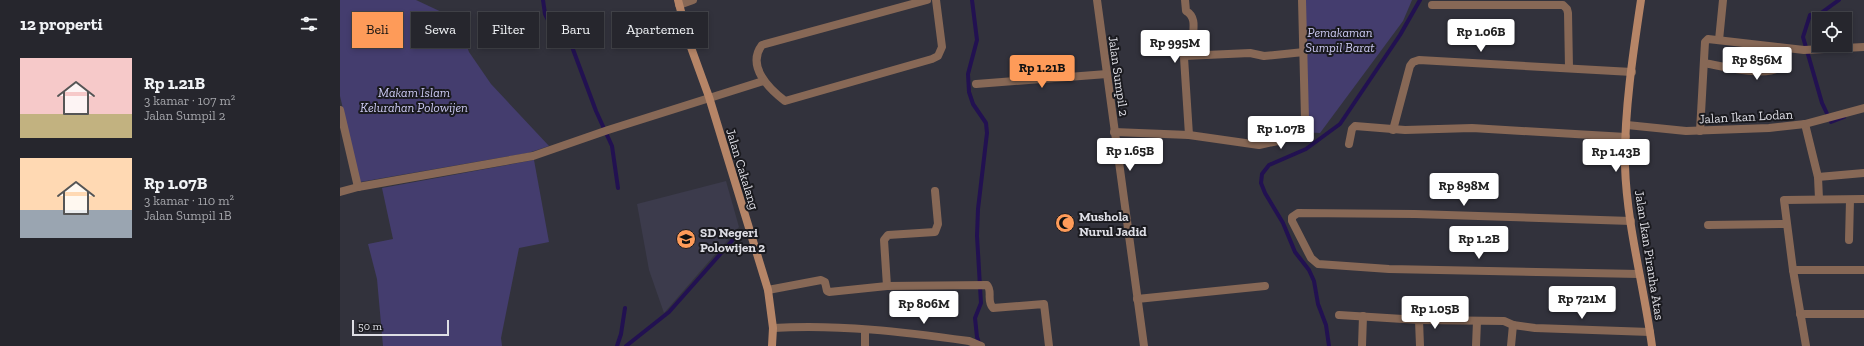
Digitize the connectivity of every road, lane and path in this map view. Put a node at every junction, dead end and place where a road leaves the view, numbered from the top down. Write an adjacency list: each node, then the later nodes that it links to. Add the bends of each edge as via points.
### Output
1 (693, 0): 9 (street)
2 (927, 0): 20 (street, via 762,45 756,60)
3 (936, 0): 20 (street, via 942,47 938,56 932,59 785,101)
4 (1097, 0): 19 (street, Jalan Sumpil 2)
5 (1185, 0): 15 (street, via 1186,11 1193,17 1193,33 1191,37 1183,40)
6 (1302, 0): 14 (street)
7 (1641, 0): 18 (street, Jalan Ikan Piranha Atas)
8 (1723, 0): 11 (street)
9 (679, 3): 22 (street, Jalan Cakalang, via 689,42)
10 (1432, 5): 17 (street, via 1563,5 1568,13)
11 (1719, 40): 13 (street); 16 (street, via 1708,39 1705,42)
12 (1864, 47): 13 (street, via 1808,50)
13 (1781, 48): 16 (street, via 1778,68 1774,71)
14 (1304, 52): 15 (street, via 1264,56 1250,53); 30 (street, via 1303,127 1278,141 1259,145)
15 (1184, 56): 30 (street)
16 (1704, 63): 28 (street)
17 (1569, 68): 18 (street); 27 (street, via 1419,60 1413,62)
18 (1632, 72): 26 (street, Jalan Ikan Piranha Atas)
19 (1107, 74): 21 (street); 29 (street, Jalan Sumpil 2)
20 (763, 81): 22 (street)
21 (976, 84)
22 (709, 97): 35 (street, via 533,156); 50 (street, Jalan Cakalang)
23 (1864, 108): 25 (street, Jalan Ikan Lodan)
24 (340, 110): 35 (street)
25 (1805, 124): 28 (street, Jalan Ikan Lodan); 34 (street)
26 (1627, 125): 28 (street, Jalan Ikan Lodan); 31 (street, Jalan Ikan Piranha Atas)
27 (1393, 130): 31 (street, via 1472,128); 32 (street, via 1355,126)
28 (1700, 131)
29 (1114, 132): 30 (street); 51 (street, Jalan Sumpil 2)
30 (1189, 134)
31 (1626, 137): 41 (street, Jalan Ikan Piranha Atas, via 1625,166)
32 (1349, 144)
33 (1864, 173): 34 (street)
34 (1818, 177): 38 (street)
35 (358, 187): 37 (street)
36 (935, 191): 48 (street, via 938,224 935,232 888,235 884,240)
37 (340, 192)
38 (1819, 199): 40 (street); 42 (street, via 1784,200)
39 (1864, 199): 40 (street)
40 (1850, 200): 44 (street)
41 (1631, 221): 47 (street, Jalan Ikan Piranha Atas); 47 (street, via 1332,213 1298,213 1292,217 1311,258 1318,264)
42 (1786, 224): 43 (street); 45 (street)
43 (1708, 225)
44 (1849, 240)
45 (1793, 270): 46 (street); 52 (street)
46 (1864, 270)
47 (1639, 274): 61 (street, Jalan Ikan Piranha Atas)
48 (887, 286): 50 (street, via 828,292 825,282 821,280); 65 (street, via 989,286 989,303 993,308 1044,304)
49 (1265, 286): 51 (street)
50 (768, 290): 59 (street, Jalan Cakalang)
51 (1137, 299): 66 (street, Jalan Sumpil 2)
52 (1800, 314): 53 (street); 72 (street)
53 (1864, 314)
54 (1338, 315): 55 (street)
55 (1363, 316): 56 (street); 67 (street)
56 (1419, 320): 57 (street); 68 (street)
57 (1477, 321): 58 (street, via 1504,321); 69 (street)
58 (1513, 326): 61 (street); 70 (street)
59 (773, 328): 60 (street); 63 (street, Jalan Cakalang)
60 (865, 330): 62 (street, via 969,341); 64 (street)
61 (1650, 332): 71 (street, Jalan Ikan Piranha Atas)
62 (979, 345)
63 (772, 346)
64 (865, 346)
65 (1049, 346)
66 (1144, 346)
67 (1362, 346)
68 (1420, 346)
69 (1476, 346)
70 (1511, 346)
71 (1652, 346)
72 (1806, 346)

